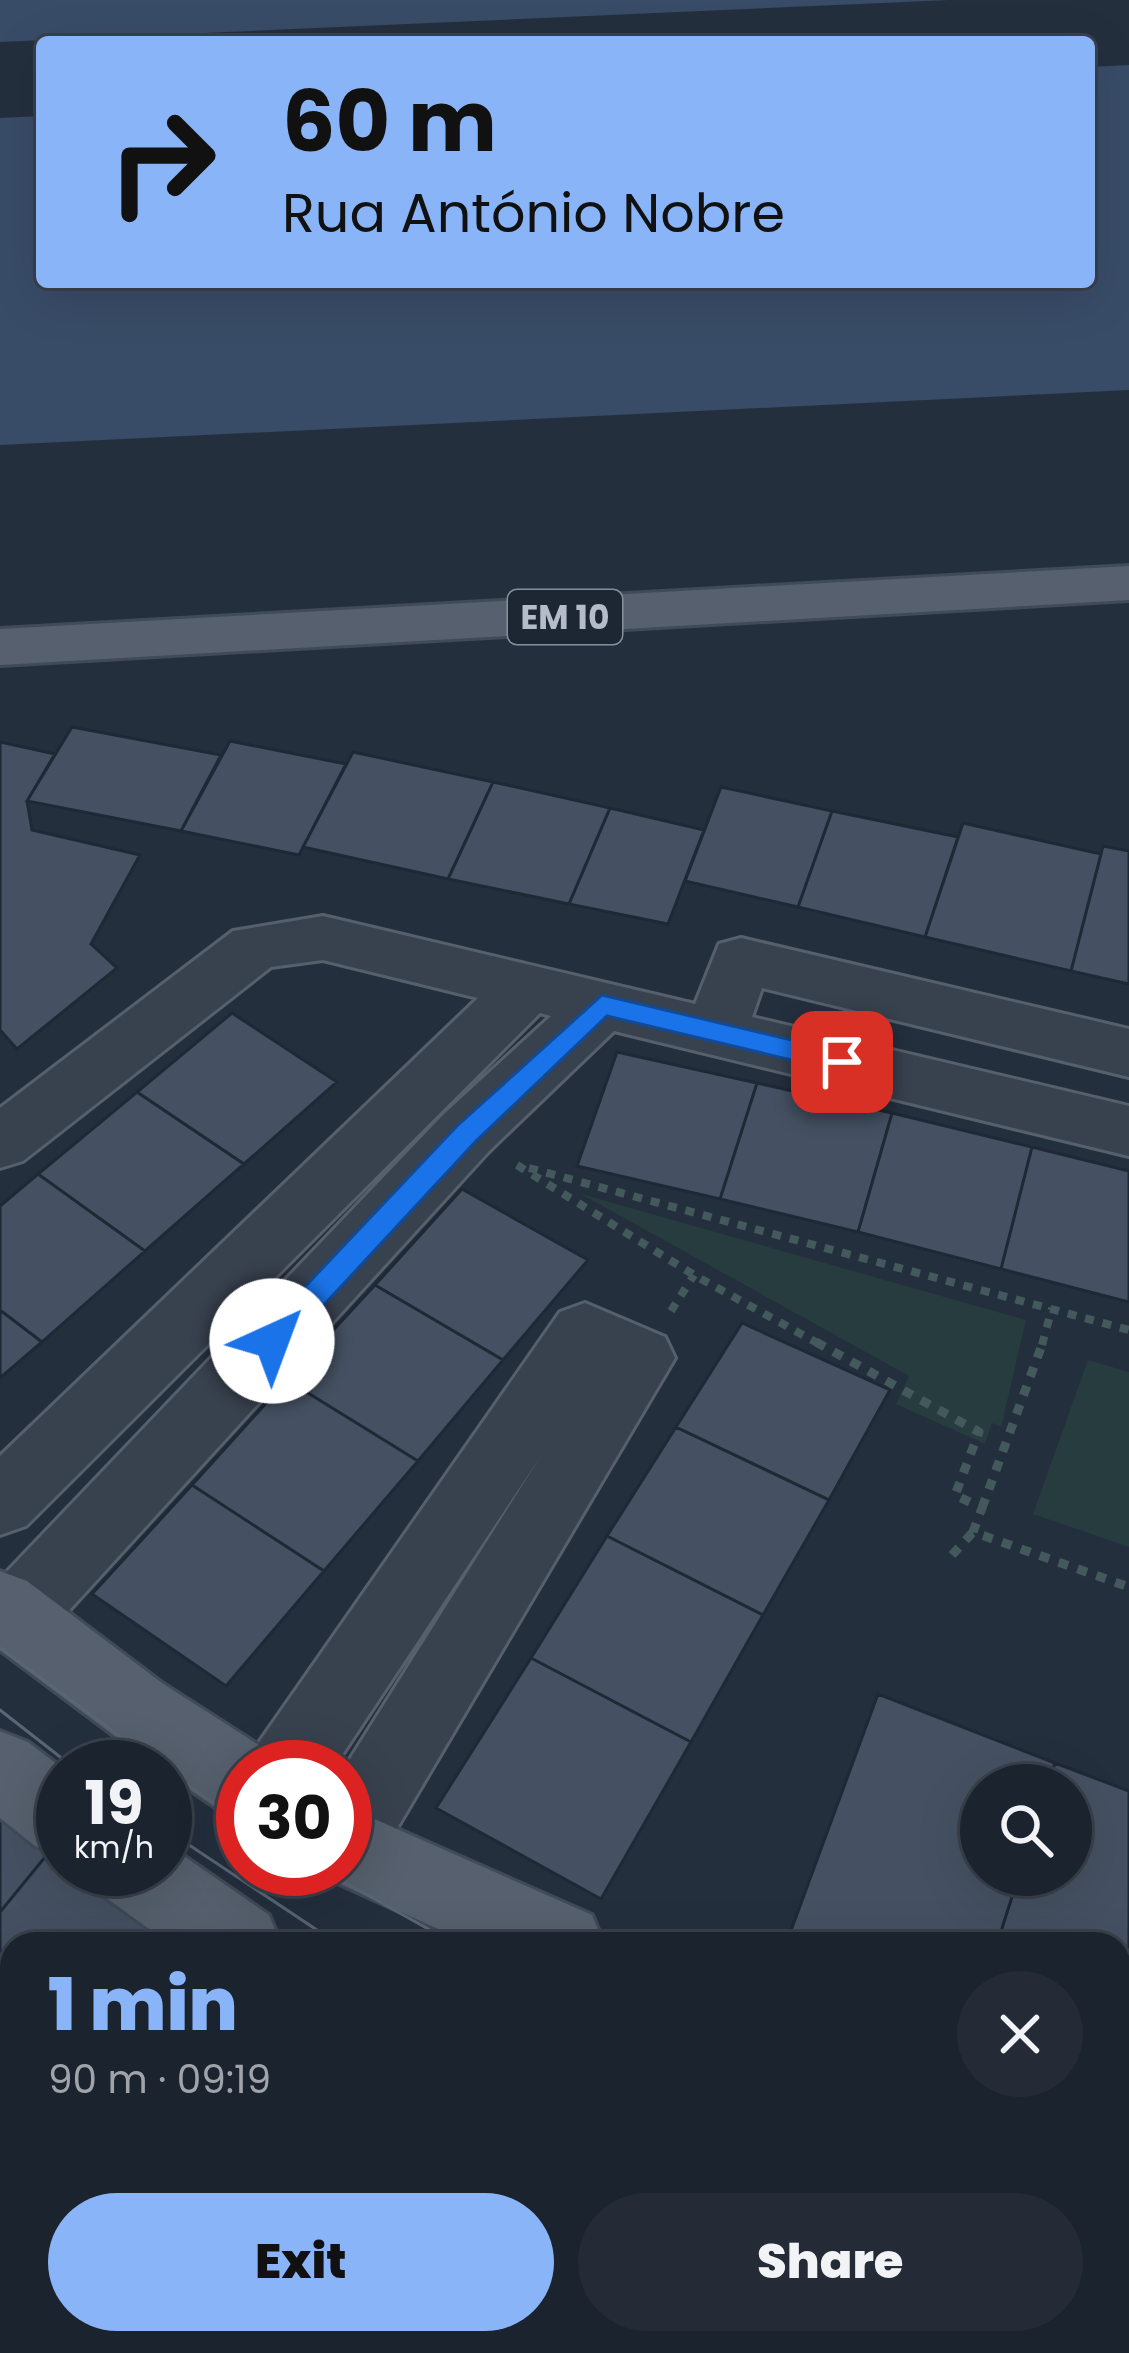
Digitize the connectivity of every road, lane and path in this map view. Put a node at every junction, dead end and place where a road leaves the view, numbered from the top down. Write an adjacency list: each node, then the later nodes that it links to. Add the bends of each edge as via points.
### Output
1 (1129, 583): 2 (main road, EM 10)
2 (0, 647)
3 (526, 988): 4 (street); 8 (street, via 323,938 255,947); 12 (street)
4 (602, 1005): 5 (street); 9 (street)
5 (716, 1032): 6 (street, via 741,960); 7 (street)
6 (1129, 1053)
7 (1129, 1131)
8 (0, 1143)
9 (491, 1149): 10 (path); 13 (path, via 694,1275 979,1432 955,1495); 17 (street)
10 (1052, 1308): 11 (path); 13 (path, via 1034,1378)
11 (1129, 1330)
12 (0, 1504)
13 (982, 1508): 14 (path)
14 (973, 1532): 15 (path); 16 (path)
15 (952, 1555)
16 (1129, 1587)
17 (7, 1611): 19 (main road)
18 (306, 1740): 22 (street, via 586,1331 640,1358)
19 (216, 1762)
20 (0, 1768): 21 (main road)
21 (36, 1797)
22 (372, 1798)
23 (372, 1854): 26 (main road)
24 (172, 1896): 25 (main road)
25 (223, 1932)
26 (539, 1932)

